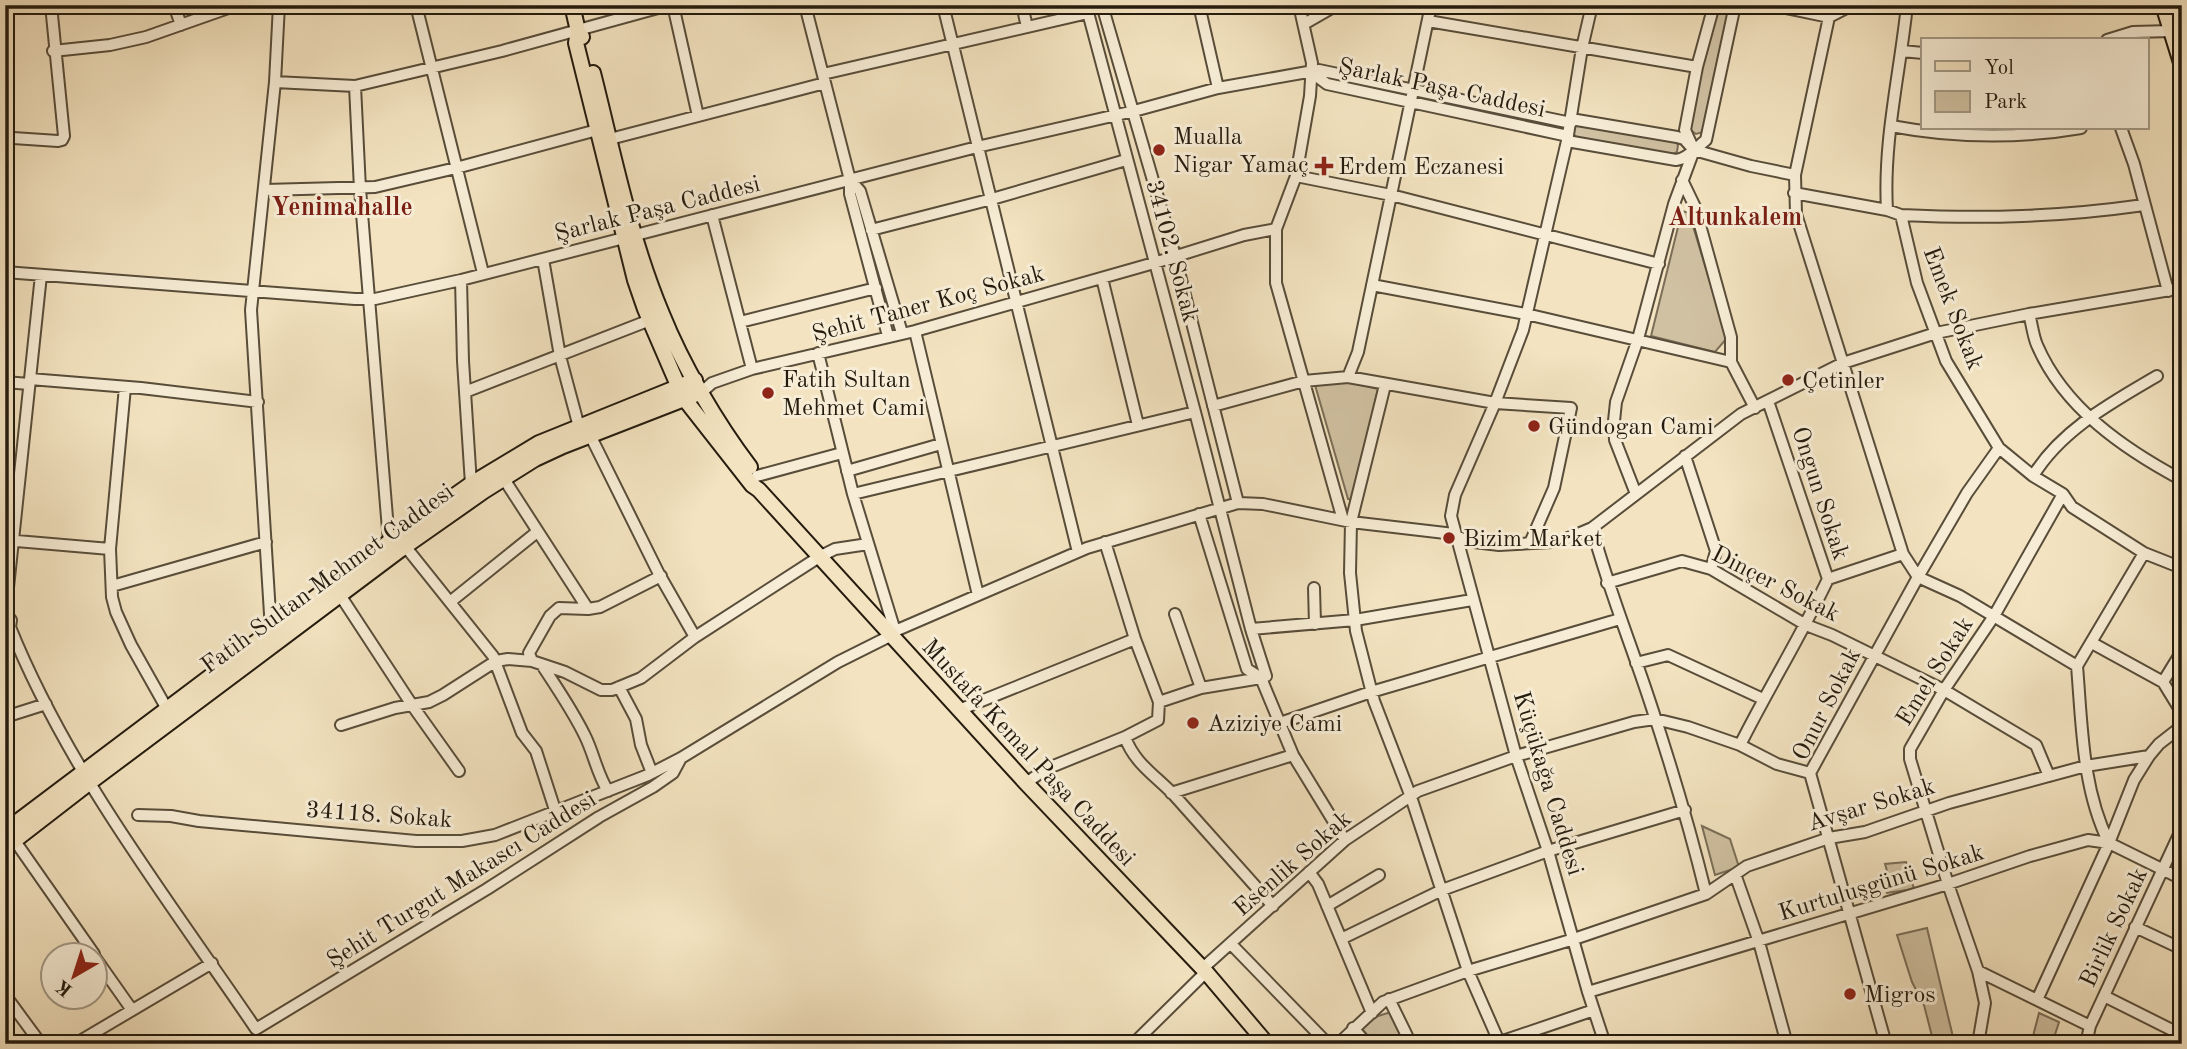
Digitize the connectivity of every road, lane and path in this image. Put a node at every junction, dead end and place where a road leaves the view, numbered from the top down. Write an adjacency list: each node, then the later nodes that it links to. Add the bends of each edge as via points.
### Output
1 (51, 5): 35 (street)
2 (174, 5): 28 (street)
3 (237, 5): 28 (street)
4 (279, 5): 43 (street)
5 (416, 5): 40 (street)
6 (572, 5): 31 (main road, Mustafa Kemal Paşa Caddesi)
7 (671, 5): 31 (street); 50 (street)
8 (805, 5): 42 (street)
9 (943, 5): 33 (street)
10 (1022, 5): 29 (street)
11 (1102, 5): 48 (street, 34102. Sokak)
12 (1199, 5): 45 (street)
13 (1299, 5): 27 (street)
14 (1337, 5): 27 (street)
15 (1431, 5): 26 (street)
16 (1592, 5): 34 (street, Küçükağa Caddesi)
17 (1714, 5): 39 (street)
18 (1735, 5): 60 (street, via 1706,140)
19 (1772, 5): 25 (street)
20 (1852, 5): 25 (street)
21 (1907, 5): 36 (street)
22 (2163, 5): 30 (main road)
23 (2175, 5): 30 (main road)
24 (1087, 9): 29 (street); 49 (street, 34102. Sokak)
25 (1829, 18): 63 (street)
26 (1428, 21): 34 (street); 46 (street)
27 (1304, 24): 41 (street)
28 (181, 25): 35 (street, via 110,46)
29 (1027, 27): 33 (street)
30 (2177, 28): 32 (street); 38 (main road)
31 (578, 31): 40 (street); 53 (main road, Mustafa Kemal Paşa Caddesi, via 576,43); 58 (main road, Mustafa Kemal Paşa Caddesi)
32 (2114, 38)
33 (953, 44): 42 (street); 59 (street)
34 (1582, 48): 39 (street); 51 (street, Küçükağa Caddesi)
35 (54, 51): 56 (street, via 63,139)
36 (1902, 51): 37 (street); 52 (street)
37 (1921, 53)
38 (2182, 66)
39 (1697, 67): 60 (street, via 1685,130)
40 (430, 68): 44 (street); 62 (street)
41 (1311, 72): 45 (street, Şarlak Paşa Caddesi); 46 (street, Şarlak Paşa Caddesi, via 1327,70); 47 (street, Şarlak Paşa Caddesi, via 1326,84); 64 (street)
42 (824, 79): 50 (street); 65 (street)
43 (275, 82): 44 (street); 68 (street)
44 (355, 86): 67 (street)
45 (1219, 88): 48 (street, Şarlak Paşa Caddesi)
46 (1413, 91): 47 (street); 51 (street, Şarlak Paşa Caddesi)
47 (1410, 103): 57 (street, Şarlak Paşa Caddesi); 70 (street)
48 (1134, 111): 49 (street, Şarlak Paşa Caddesi); 80 (street, 34102. Sokak)
49 (1114, 115): 59 (street, Şarlak Paşa Caddesi); 61 (street, 34102. Sokak)
50 (698, 116): 58 (street)
51 (1571, 121): 57 (street, Küçükağa Caddesi); 60 (street, Şarlak Paşa Caddesi, via 1677,137)
52 (1891, 127): 54 (street, via 2013,137); 73 (street)
53 (597, 130): 62 (street); 79 (main road, Mustafa Kemal Paşa Caddesi)
54 (2066, 130)
55 (2122, 130): 72 (street)
56 (13, 138)
57 (1568, 138): 60 (street, Şarlak Paşa Caddesi, via 1676,160); 78 (street, Küçükağa Caddesi)
58 (610, 139): 79 (main road, Mustafa Kemal Paşa Caddesi)
59 (977, 148): 65 (street, Şarlak Paşa Caddesi); 71 (street)
60 (1694, 150): 63 (street, Şarlak Paşa Caddesi); 66 (street)
61 (1126, 160): 71 (street); 82 (street, 34102. Sokak)
62 (456, 168): 67 (street); 85 (street)
63 (1795, 175): 69 (street)
64 (1296, 176): 70 (street); 76 (street)
65 (850, 180): 74 (street, Şarlak Paşa Caddesi); 77 (street, via 860,191); 90 (street)
66 (1682, 180): 83 (street); 107 (street, via 1695,207 1731,337)
67 (360, 189): 68 (street); 94 (street)
68 (265, 190): 92 (street)
69 (1794, 193): 73 (street); 108 (street, via 1796,215)
70 (1391, 195): 78 (street); 89 (street)
71 (992, 199): 77 (street); 95 (street)
72 (2144, 205): 75 (street, via 2046,216); 93 (street)
73 (1888, 210): 75 (street)
74 (712, 215): 79 (street, Şarlak Paşa Caddesi); 99 (street)
75 (1901, 215): 102 (street, Emek Sokak, via 1917,283)
76 (1276, 229): 80 (street, Şehit Taner Koç Sokak); 112 (street, via 1276,283)
77 (871, 230): 101 (street)
78 (1546, 235): 83 (street); 96 (street, Küçükağa Caddesi)
79 (630, 237): 81 (street, Şarlak Paşa Caddesi); 98 (main road, Mustafa Kemal Paşa Caddesi, via 635,280); 115 (main road, Mustafa Kemal Paşa Caddesi, via 661,313)
80 (1175, 256): 82 (street, Şehit Taner Koç Sokak); 123 (street, 34102. Sokak)
81 (542, 259): 85 (street, Şarlak Paşa Caddesi); 106 (street)
82 (1154, 263): 87 (street, Şehit Taner Koç Sokak); 125 (street, 34102. Sokak)
83 (1658, 264): 104 (street)
84 (5, 272): 86 (street, Şarlak Paşa Caddesi)
85 (483, 274): 88 (street, Şarlak Paşa Caddesi)
86 (41, 275): 92 (street, Şarlak Paşa Caddesi); 114 (street)
87 (1102, 278): 95 (street, Şehit Taner Koç Sokak); 127 (street)
88 (461, 280): 94 (street, Şarlak Paşa Caddesi); 118 (street)
89 (1373, 285): 96 (street); 111 (street)
90 (876, 288): 99 (street); 103 (street)
91 (2182, 288): 93 (street, Şehit Turgut Makascı Caddesi)
92 (254, 290): 94 (street, Şarlak Paşa Caddesi); 121 (street, via 251,310)
93 (2168, 291): 97 (street, Şehit Turgut Makascı Caddesi)
94 (370, 299): 153 (street)
95 (1016, 302): 100 (street, Şehit Taner Koç Sokak); 130 (street)
96 (1526, 314): 104 (street); 122 (street, Küçükağa Caddesi)
97 (2029, 314): 102 (street, Şehit Turgut Makascı Caddesi); 126 (street, via 2050,369)
98 (649, 320): 106 (street); 119 (main road, Mustafa Kemal Paşa Caddesi)
99 (740, 322): 109 (street)
100 (915, 331): 101 (street, Şehit Taner Koç Sokak); 129 (street)
101 (901, 333): 103 (street, Şehit Taner Koç Sokak)
102 (1936, 333): 108 (street, Şehit Turgut Makascı Caddesi); 131 (street, Emek Sokak, via 1946,361)
103 (888, 336): 105 (street, Şehit Taner Koç Sokak)
104 (1638, 339): 107 (street); 142 (street, via 1614,421 1615,440)
105 (818, 354): 109 (street, Şehit Taner Koç Sokak); 132 (street)
106 (560, 356): 118 (street); 128 (street)
107 (1731, 362): 124 (street)
108 (1843, 363): 120 (street, Şehit Turgut Makascı Caddesi); 161 (street)
109 (752, 369): 115 (street, Şehit Taner Koç Sokak)
110 (2157, 376): 126 (street)
111 (1348, 377): 112 (street); 116 (street)
112 (1304, 381): 123 (street); 147 (street)
113 (5, 382): 114 (street)
114 (29, 382): 117 (street); 151 (street)
115 (703, 385): 119 (main road, Fatih Sultan Mehmet Caddesi); 139 (main road, Mustafa Kemal Paşa Caddesi)
116 (1385, 385): 122 (street); 147 (street)
117 (125, 387): 121 (street); 158 (street)
118 (465, 392): 140 (street)
119 (680, 392): 128 (main road, Fatih Sultan Mehmet Caddesi); 139 (main road, Mustafa Kemal Paşa Caddesi, via 752,485)
120 (1768, 401): 124 (street, Şehit Turgut Makascı Caddesi); 167 (street, Ongun Sokak)
121 (258, 402): 152 (street)
122 (1495, 403): 150 (street, Küçükağa Caddesi, via 1455,495); 155 (street, via 1571,408 1554,488)
123 (1213, 406): 144 (street, 34102. Sokak)
124 (1755, 408): 133 (street, Şehit Turgut Makascı Caddesi)
125 (1195, 412): 127 (street); 145 (street, 34102. Sokak)
126 (2089, 417): 136 (street, via 2045,456); 138 (street, via 2125,446)
127 (1138, 425): 130 (street)
128 (584, 431): 137 (main road, Fatih Sultan Mehmet Caddesi); 140 (main road, Fatih Sultan Mehmet Caddesi, via 539,443); 165 (street)
129 (941, 444): 134 (street); 135 (street)
130 (1051, 447): 135 (street); 159 (street)
131 (1999, 448): 136 (street, Emek Sokak); 166 (street, Onur Sokak)
132 (842, 453): 134 (street); 139 (street)
133 (1685, 456): 142 (street, Şehit Turgut Makascı Caddesi); 164 (street, via 1716,551)
134 (847, 471): 141 (street)
135 (948, 471): 141 (street); 172 (street)
136 (2033, 476): 143 (street, Emek Sokak)
137 (503, 479): 149 (street); 157 (main road, Fatih Sultan Mehmet Caddesi)
138 (2182, 480)
139 (758, 483): 162 (main road, Mustafa Kemal Paşa Caddesi)
140 (471, 484): 153 (main road, Fatih Sultan Mehmet Caddesi)
141 (853, 494): 156 (street)
142 (1636, 494): 148 (street, Şehit Turgut Makascı Caddesi)
143 (2063, 494): 160 (street, Emek Sokak, via 2072,507); 177 (street, Emel Sokak)
144 (1238, 503): 145 (street, Şehit Turgut Makascı Caddesi); 147 (street, Şehit Turgut Makascı Caddesi, via 1279,506)
145 (1220, 509): 146 (street, Şehit Turgut Makascı Caddesi); 183 (street, 34102. Sokak)
146 (1199, 514): 154 (street, Şehit Turgut Makascı Caddesi); 196 (street, via 1247,669)
147 (1347, 521): 150 (street, Şehit Turgut Makascı Caddesi); 179 (street)
148 (1592, 528): 155 (street, Şehit Turgut Makascı Caddesi, via 1566,539); 168 (street)
149 (537, 532): 174 (street); 175 (street)
150 (1454, 534): 155 (street, Şehit Turgut Makascı Caddesi, via 1480,544); 173 (street, Küçükağa Caddesi)
151 (9, 540): 158 (street); 180 (street)
152 (266, 542): 169 (street); 185 (street)
153 (389, 542): 185 (main road, Fatih Sultan Mehmet Caddesi)
154 (1104, 542): 159 (street, Şehit Turgut Makascı Caddesi); 187 (street)
155 (1530, 543)
156 (868, 544): 162 (street, via 835,549); 184 (street)
157 (405, 546): 171 (main road, Fatih Sultan Mehmet Caddesi); 174 (street)
158 (110, 550): 169 (street)
159 (1078, 552): 172 (street, Şehit Turgut Makascı Caddesi)
160 (2144, 552): 163 (street, Emek Sokak); 188 (street)
161 (1903, 554): 166 (street); 167 (street)
162 (819, 557): 184 (main road, Mustafa Kemal Paşa Caddesi); 186 (street)
163 (2182, 568)
164 (1711, 569): 168 (street, Dinçer Sokak, via 1682,561); 182 (street, Dinçer Sokak)
165 (661, 576): 175 (street); 186 (street)
166 (1918, 577): 177 (street); 190 (street, Onur Sokak)
167 (1828, 579): 182 (street, Ongun Sokak)
168 (1607, 583): 178 (street)
169 (112, 586): 206 (street, via 116,612)
170 (1314, 588): 181 (street)
171 (340, 595): 185 (main road, Fatih Sultan Mehmet Caddesi); 205 (street)
172 (978, 596): 184 (street, Şehit Turgut Makascı Caddesi)
173 (1472, 600): 179 (street); 191 (street, Küçükağa Caddesi)
174 (450, 602): 192 (street)
175 (588, 609): 193 (street, via 559,608 550,616 529,653)
176 (1175, 614): 199 (street)
177 (1994, 616): 195 (street); 200 (street, Emel Sokak)
178 (1620, 619): 191 (street); 194 (street)
179 (1355, 620): 181 (street); 201 (street)
180 (8, 621): 204 (street)
181 (1315, 624): 183 (street)
182 (1806, 625): 190 (street, Dinçer Sokak); 202 (street, Ongun Sokak)
183 (1251, 629): 196 (street, 34102. Sokak, via 1266,676)
184 (892, 633): 207 (main road, Mustafa Kemal Paşa Caddesi); 219 (street, Şehit Turgut Makascı Caddesi)
185 (276, 636): 206 (main road, Fatih Sultan Mehmet Caddesi); 225 (main road, Fatih Sultan Mehmet Caddesi)
186 (695, 637): 198 (street, via 641,678)
187 (1135, 639): 203 (street); 207 (street)
188 (2092, 643): 195 (street); 197 (street)
189 (2182, 651): 197 (street)
190 (1874, 657): 200 (street, Dinçer Sokak); 223 (street, Onur Sokak)
191 (1490, 658): 201 (street); 217 (street, Küçükağa Caddesi)
192 (496, 661): 193 (street); 205 (street, via 443,695); 232 (street, via 523,733 536,751)
193 (537, 663): 198 (street, via 601,690); 227 (street, via 586,737)
194 (1636, 663): 202 (street, via 1668,655); 210 (street)
195 (2077, 666): 220 (street)
196 (1261, 678): 199 (street); 211 (street)
197 (2163, 682): 208 (street)
198 (619, 687): 222 (street, via 636,719)
199 (1202, 688): 203 (street)
200 (1944, 690): 224 (street, Dinçer Sokak, via 2036,745); 231 (street, Emel Sokak, via 1910,749)
201 (1371, 692): 211 (street); 229 (street)
202 (1763, 699): 215 (street, Ongun Sokak)
203 (1159, 702): 214 (street, via 1158,720)
204 (46, 704): 209 (street); 225 (street)
205 (412, 705): 212 (street); 221 (street)
206 (167, 709): 225 (main road, Fatih Sultan Mehmet Caddesi)
207 (960, 710): 226 (main road, Mustafa Kemal Paşa Caddesi)
208 (2182, 713)
209 (5, 717)
210 (1655, 719): 215 (street, Esenlik Sokak); 217 (street, Esenlik Sokak); 230 (street)
211 (1280, 723): 216 (street)
212 (341, 725)
213 (2182, 726): 218 (street)
214 (1125, 737): 226 (street, via 1053,766); 228 (street, via 1138,761)
215 (1740, 745): 223 (street, Esenlik Sokak, via 1777,764)
216 (1293, 755): 228 (street); 237 (street)
217 (1516, 756): 229 (street, Esenlik Sokak); 239 (street, Küçükağa Caddesi)
218 (2149, 757): 220 (street, Avşar Sokak); 238 (street, via 2134,780)
219 (681, 758): 222 (street, Şehit Turgut Makascı Caddesi); 258 (street, Şehit Turgut Makascı Caddesi, via 673,773 653,787 256,1029)
220 (2086, 766): 224 (street, Avşar Sokak); 238 (street, via 2099,822)
221 (459, 771)
222 (652, 773): 227 (street, Şehit Turgut Makascı Caddesi)
223 (1810, 773): 235 (street, Onur Sokak)
224 (2049, 776): 231 (street, Avşar Sokak)
225 (85, 777): 236 (main road, Fatih Sultan Mehmet Caddesi); 258 (street)
226 (1026, 783): 259 (main road, Mustafa Kemal Paşa Caddesi)
227 (608, 791): 232 (street, 34118. Sokak)
228 (1171, 793): 248 (street)
229 (1411, 797): 237 (street, Esenlik Sokak); 246 (street)
230 (1685, 810): 239 (street); 247 (street)
231 (1927, 812): 235 (street, Avşar Sokak); 245 (street, Emel Sokak)
232 (556, 813): 233 (street, 34118. Sokak, via 495,835 440,842)
233 (138, 815)
234 (2182, 828): 240 (street, Birlik Sokak)
235 (1829, 838): 242 (street, Avşar Sokak); 250 (street, Onur Sokak)
236 (9, 840): 254 (street)
237 (1345, 840): 241 (street, Esenlik Sokak)
238 (2109, 843): 240 (street, Kurtuluşgünü Sokak); 245 (street, Kurtuluşgünü Sokak, via 2088,840); 267 (street)
239 (1548, 851): 246 (street); 253 (street, Küçükağa Caddesi)
240 (2162, 870): 244 (street, Kurtuluşgünü Sokak); 251 (street, Birlik Sokak)
241 (1309, 872): 248 (street, Esenlik Sokak); 249 (street)
242 (1735, 874): 247 (street, Avşar Sokak); 255 (street)
243 (1379, 875): 249 (street)
244 (2182, 879)
245 (1948, 884): 250 (street, Kurtuluşgünü Sokak); 261 (street, Emel Sokak)
246 (1442, 890): 252 (street); 260 (street)
247 (1706, 894): 253 (street, Avşar Sokak)
248 (1273, 906): 256 (street, Esenlik Sokak)
249 (1327, 906): 252 (street)
250 (1850, 914): 255 (street, Kurtuluşgünü Sokak); 286 (street, Onur Sokak)
251 (2135, 927): 257 (street); 265 (street, Birlik Sokak)
252 (1341, 939): 270 (street)
253 (1574, 939): 260 (street, Avşar Sokak); 263 (street, Küçükağa Caddesi)
254 (83, 940)
255 (1759, 942): 263 (street, Kurtuluşgünü Sokak); 274 (street)
256 (1231, 944): 259 (street, Esenlik Sokak); 280 (street)
257 (2182, 949)
258 (212, 963): 268 (street)
259 (1205, 970): 278 (street, Esenlik Sokak); 279 (main road, Mustafa Kemal Paşa Caddesi)
260 (1468, 971): 266 (street, Avşar Sokak); 275 (street)
261 (1978, 971): 267 (street); 287 (street, Emel Sokak, via 1985,1003)
262 (108, 975): 268 (street)
263 (1588, 992): 269 (street, Küçükağa Caddesi)
264 (5, 995): 276 (street)
265 (2104, 996): 271 (street, Birlik Sokak); 273 (street)
266 (1390, 999): 270 (street, Avşar Sokak); 283 (street)
267 (2037, 1000): 271 (street)
268 (132, 1010): 277 (street)
269 (1594, 1010): 275 (street); 284 (street, Küçükağa Caddesi)
270 (1372, 1013): 272 (street, Avşar Sokak)
271 (2090, 1026): 288 (street, Birlik Sokak)
272 (1353, 1028): 281 (street, Avşar Sokak); 282 (street)
273 (2182, 1035)
274 (1787, 1041): 285 (street)
275 (1500, 1043)
276 (41, 1044)
277 (75, 1044)
278 (1133, 1044)
279 (1267, 1044)
280 (1328, 1044)
281 (1338, 1044)
282 (1367, 1044)
283 (1411, 1044)
284 (1605, 1044)
285 (1768, 1044)
286 (1886, 1044)
287 (1978, 1044)
288 (2086, 1044)

